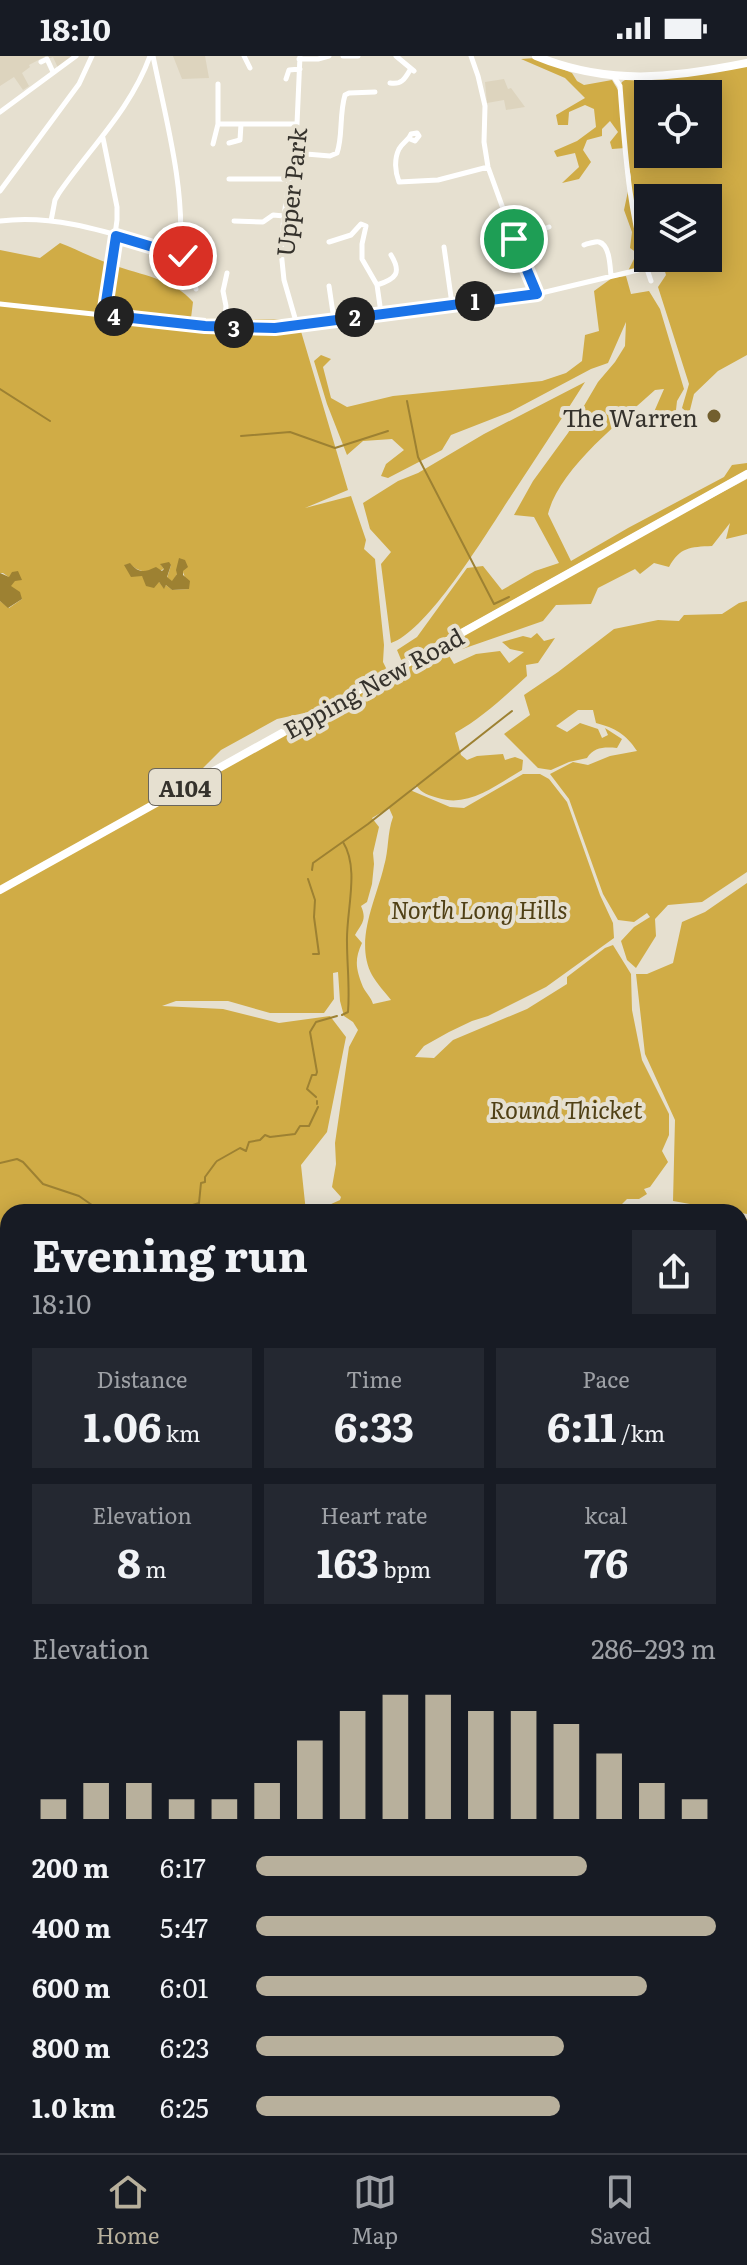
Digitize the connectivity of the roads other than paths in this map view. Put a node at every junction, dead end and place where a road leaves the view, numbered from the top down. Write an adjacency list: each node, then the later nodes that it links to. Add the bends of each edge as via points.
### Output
1 (76, 56): 16 (street)
2 (92, 56): 34 (street, via 71,95)
3 (152, 56): 26 (street); 48 (street, via 182,224)
4 (244, 56): 14 (street)
5 (329, 56): 11 (street)
6 (343, 56): 7 (street)
7 (358, 56)
8 (396, 56): 19 (street, via 412,70 404,80)
9 (471, 56): 31 (street, via 485,106)
10 (536, 56): 18 (main road)
11 (300, 58): 15 (street, Upper Park)
12 (41, 62): 16 (street, via 47,59)
13 (747, 63): 18 (main road)
14 (250, 68)
15 (300, 69): 17 (street, via 289,70); 25 (street, Upper Park)
16 (53, 72): 22 (street)
17 (286, 79)
18 (619, 80): 39 (street)
19 (390, 83)
20 (218, 84): 23 (street)
21 (375, 92): 30 (street, via 345,95 337,153)
22 (0, 112)
23 (218, 124): 24 (street); 29 (street)
24 (241, 124): 25 (street); 28 (street, via 240,140)
25 (297, 124): 30 (street, Upper Park)
26 (103, 137): 37 (street, via 59,193); 42 (street, via 117,207)
27 (410, 139): 31 (street, via 398,151 399,182 438,180)
28 (229, 143)
29 (213, 144)
30 (294, 153): 32 (street, Upper Park)
31 (488, 167): 43 (street)
32 (289, 179): 33 (street); 35 (street, Upper Park)
33 (232, 181)
34 (0, 191)
35 (284, 216): 38 (street); 64 (street, Upper Park, via 282,269)
36 (0, 221): 37 (street)
37 (51, 221): 42 (street)
38 (234, 221)
39 (634, 221)
40 (549, 227): 43 (street)
41 (351, 235): 44 (street); 44 (street, via 364,224); 45 (street)
42 (116, 236): 48 (street); 62 (street)
43 (514, 239): 58 (street)
44 (363, 240): 55 (street, via 362,259)
45 (329, 242)
46 (584, 245): 53 (street, via 603,244)
47 (444, 247): 60 (street)
48 (179, 254): 57 (street)
49 (391, 255): 55 (street, via 396,275)
50 (634, 271): 53 (street)
51 (648, 272): 54 (street)
52 (227, 273): 65 (street)
53 (611, 276): 58 (street)
54 (651, 281)
55 (377, 285): 61 (street)
56 (329, 286): 63 (street)
57 (196, 289)
58 (537, 294): 60 (street)
59 (0, 304): 62 (street)
60 (452, 304): 61 (street)
61 (381, 313): 63 (street)
62 (104, 315): 65 (street)
63 (334, 320): 64 (street)
64 (297, 325): 65 (street)
65 (224, 328)
66 (747, 474): 67 (main road, Epping New Road / A104)
67 (0, 890)

